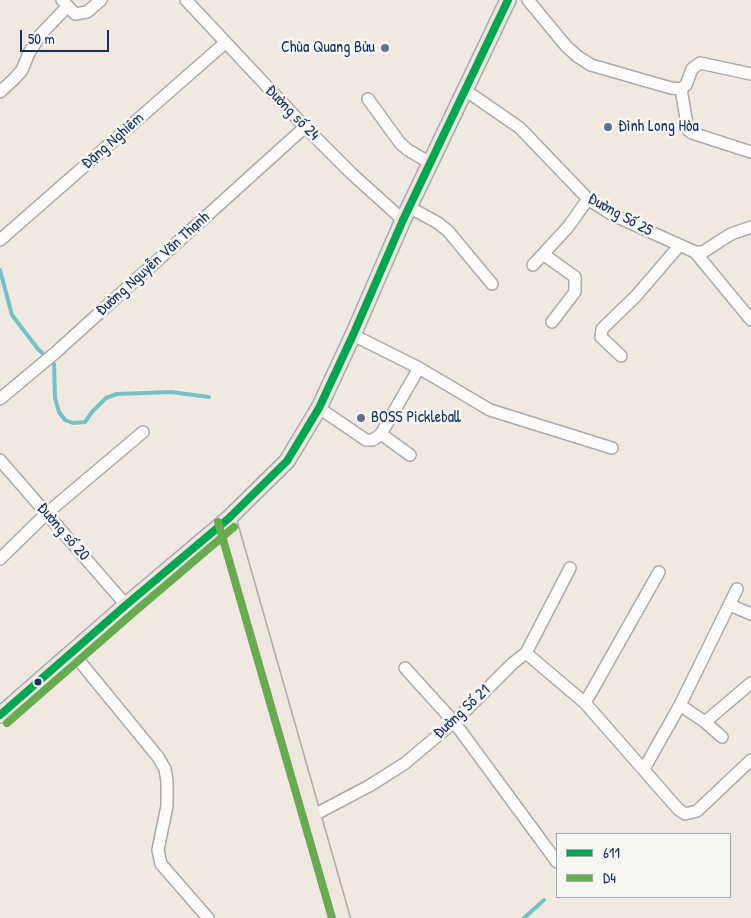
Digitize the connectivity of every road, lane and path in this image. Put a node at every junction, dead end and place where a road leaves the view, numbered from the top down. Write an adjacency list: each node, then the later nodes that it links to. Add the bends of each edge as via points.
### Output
1 (100, 0): 5 (street, via 82,14 75,14)
2 (186, 0): 6 (street, Đường số 24)
3 (508, 0): 9 (main road)
4 (528, 0): 8 (street, via 566,46 591,65)
5 (64, 4): 10 (street, via 41,34 22,70)
6 (225, 42): 12 (street, Đường số 24); 18 (street, Đặng Nghiêm)
7 (751, 74): 8 (street, via 700,63)
8 (681, 89): 13 (street, via 692,133)
9 (465, 90): 14 (main road); 15 (street, Đường Số 25, via 520,128)
10 (0, 92)
11 (368, 99): 14 (street, via 400,143)
12 (305, 127): 16 (street, Đường số 24, via 351,173); 29 (street, Đường Nguyễn Văn Thạnh)
13 (751, 152)
14 (430, 163): 16 (main road)
15 (588, 199): 19 (street, Đường Số 25, via 613,215); 21 (street)
16 (406, 214): 23 (street, Đường số 24, via 438,222); 26 (main road)
17 (751, 227): 20 (street, via 731,234 703,252)
18 (0, 240)
19 (679, 246): 20 (street, Đường Số 25); 27 (street, via 602,330 601,337)
20 (695, 252): 24 (street, Đường Số 25)
21 (543, 254): 22 (street); 25 (street, via 575,277 575,292)
22 (532, 265)
23 (492, 284)
24 (751, 320)
25 (552, 322)
26 (353, 335): 28 (street); 30 (main road)
27 (621, 356)
28 (419, 368): 32 (street); 33 (street, via 490,410)
29 (0, 400)
30 (319, 408): 32 (street, via 366,440 373,440); 37 (main road, via 287,461)
31 (142, 432): 36 (street)
32 (381, 434): 34 (street)
33 (612, 448)
34 (410, 455)
35 (0, 460): 36 (street, Đường số 20)
36 (47, 513): 38 (street); 43 (street, Đường số 20)
37 (228, 519): 43 (main road); 57 (main road)
38 (0, 559)
39 (570, 568): 46 (street, Đường Số 21)
40 (659, 572): 49 (street)
41 (737, 589): 42 (street)
42 (730, 604): 44 (street); 50 (street)
43 (126, 605): 45 (main road)
44 (751, 614)
45 (72, 652): 51 (main road); 59 (street, via 164,768 167,806 158,850 162,864)
46 (526, 653): 49 (street); 52 (street, Đường Số 21)
47 (405, 668): 52 (street)
48 (751, 683): 53 (street)
49 (585, 702): 56 (street)
50 (680, 705): 53 (street); 56 (street)
51 (0, 715)
52 (454, 722): 57 (street, Đường Số 21, via 404,764); 58 (street)
53 (705, 722): 54 (street)
54 (722, 737)
55 (751, 760): 56 (street, via 697,811 685,814)
56 (644, 769)
57 (312, 816): 60 (main road)
58 (556, 861)
59 (208, 918)
60 (342, 918)

